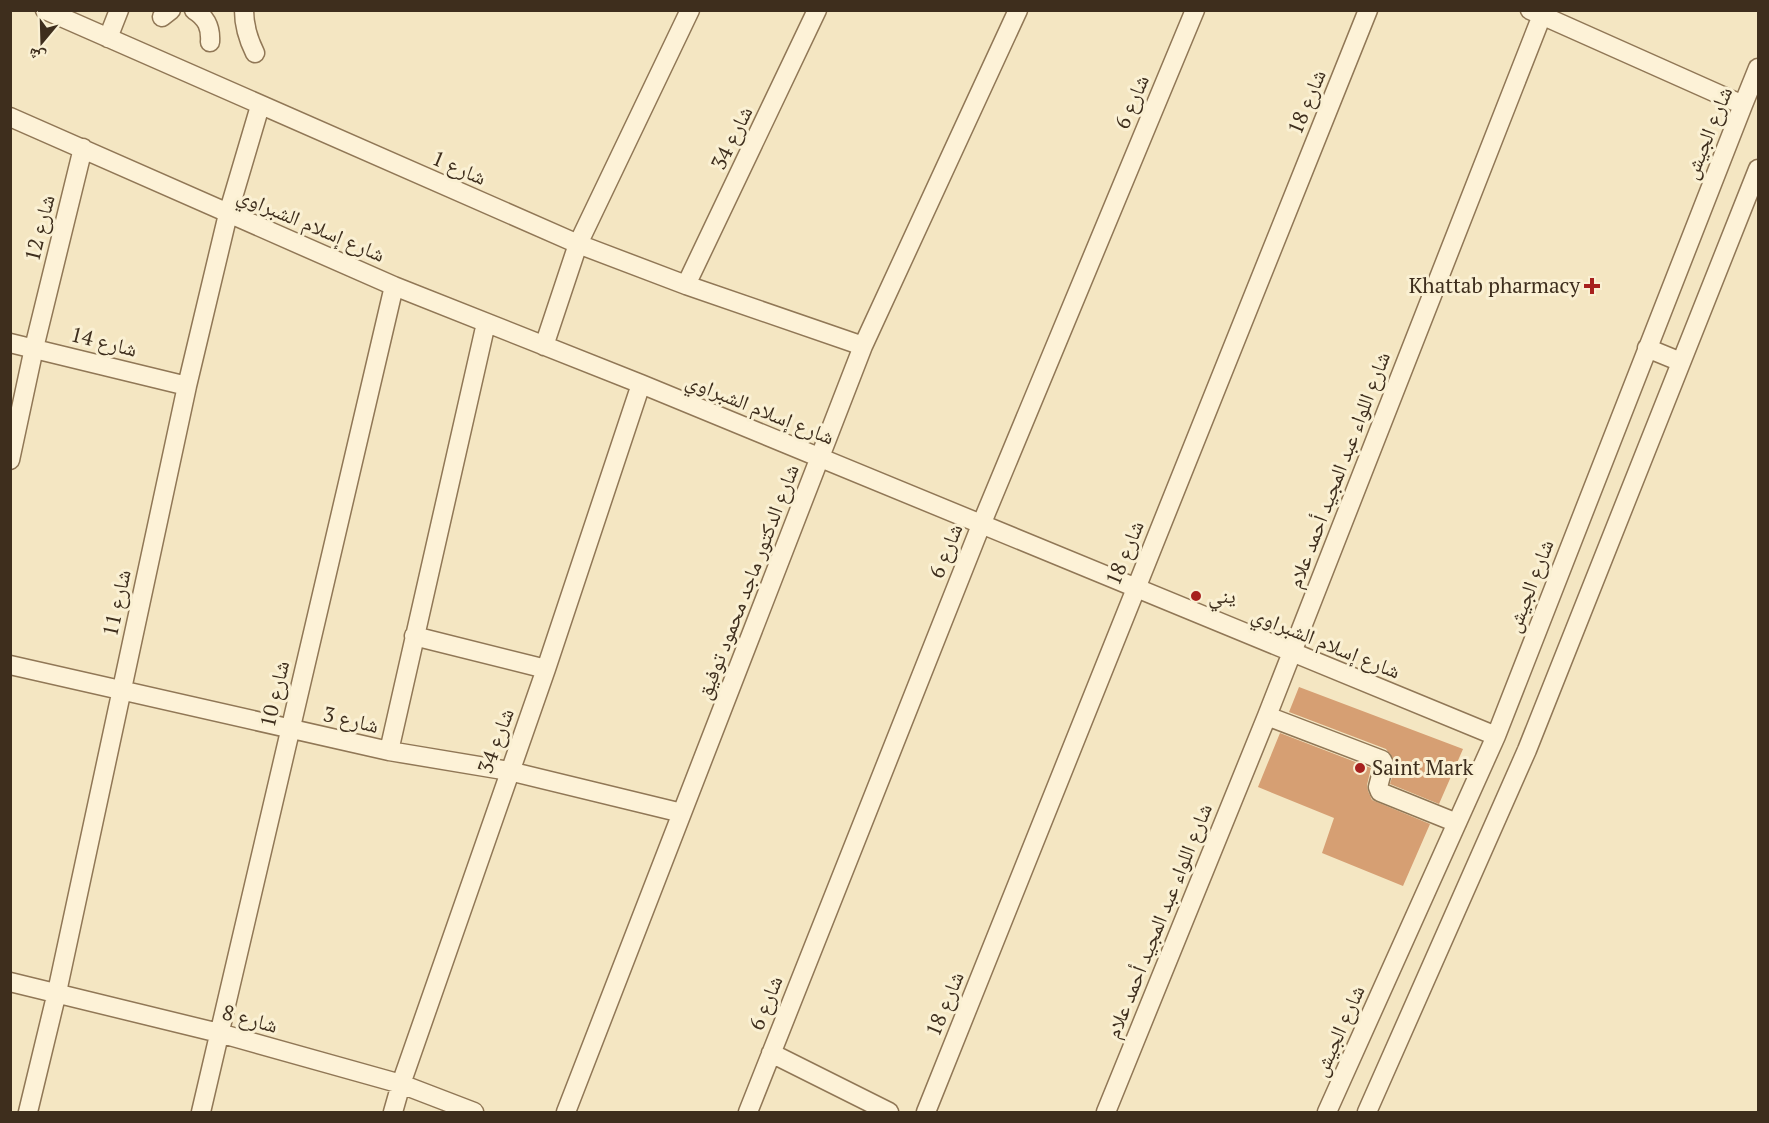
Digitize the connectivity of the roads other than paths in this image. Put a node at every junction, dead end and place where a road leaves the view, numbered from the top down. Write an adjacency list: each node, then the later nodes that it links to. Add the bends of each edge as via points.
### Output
1 (45, 10): 11 (street, شارع 1)
2 (119, 10): 11 (street)
3 (194, 10): 12 (street, via 206,20)
4 (244, 10): 13 (street, via 248,39)
5 (690, 10): 21 (street)
6 (818, 10): 22 (street, شارع 34)
7 (1018, 10): 27 (street, شارع الدكتور ماجد محمود توفيق)
8 (1195, 10): 35 (street, شارع 6)
9 (1368, 10): 36 (street, شارع 18)
10 (1539, 12): 15 (street); 38 (street, شارع اللواء عبد المجيد أحمد علام)
11 (108, 38): 16 (street, شارع 1)
12 (210, 42)
13 (255, 53)
14 (1758, 68): 15 (street, شارع الجيش)
15 (1743, 105): 29 (street, شارع الجيش)
16 (260, 106): 20 (street, شارع 11); 21 (street, شارع 1)
17 (10, 117): 18 (street, شارع إسلام الشبراوي)
18 (82, 148): 20 (street, شارع إسلام الشبراوي); 28 (street, شارع 12)
19 (1758, 169): 30 (street)
20 (228, 214): 23 (street, شارع إسلام الشبراوي); 32 (street, شارع 11)
21 (578, 244): 22 (street, شارع 1); 26 (street)
22 (686, 285): 27 (street, شارع 1)
23 (394, 286): 24 (street, شارع إسلام الشبراوي); 43 (street, شارع 10)
24 (486, 322): 26 (street, شارع إسلام الشبراوي); 37 (street)
25 (10, 343): 28 (street, شارع 14)
26 (544, 346): 31 (street, شارع إسلام الشبراوي)
27 (863, 346): 33 (street, شارع الدكتور ماجد محمود توفيق)
28 (34, 348): 32 (street, شارع 14); 34 (street, شارع 12)
29 (1647, 348): 30 (street); 44 (street, شارع الجيش)
30 (1681, 362): 64 (street, via 1527,750)
31 (641, 384): 33 (street, شارع إسلام الشبراوي); 40 (street, شارع 34)
32 (187, 386): 41 (street, شارع 11)
33 (820, 458): 35 (street, شارع إسلام الشبراوي); 47 (street, شارع الدكتور ماجد محمود توفيق)
34 (10, 460)
35 (981, 525): 36 (street, شارع إسلام الشبراوي); 52 (street, شارع 6)
36 (1136, 588): 38 (street, شارع إسلام الشبراوي); 61 (street, شارع 18)
37 (414, 636): 40 (street); 45 (street)
38 (1291, 653): 42 (street, شارع اللواء عبد المجيد أحمد علام); 44 (street, شارع إسلام الشبراوي)
39 (10, 665): 41 (street, شارع 3)
40 (546, 669): 46 (street, شارع 34)
41 (121, 689): 43 (street, شارع 3); 50 (street, شارع 11)
42 (1267, 716): 48 (street, via 1379,758 1384,764 1380,792); 62 (street, شارع اللواء عبد المجيد أحمد علام)
43 (290, 729): 45 (street, شارع 3); 51 (street, شارع 10)
44 (1496, 736): 48 (street, شارع الجيش)
45 (389, 751): 46 (street, شارع 3)
46 (509, 771): 47 (street, شارع 3); 53 (street, شارع 34)
47 (682, 813): 58 (street, شارع الدكتور ماجد محمود توفيق)
48 (1457, 822): 63 (street, شارع الجيش)
49 (10, 982): 50 (street, شارع 8)
50 (57, 992): 51 (street, شارع 8); 54 (street, شارع 11)
51 (219, 1033): 53 (street, شارع 8); 55 (street, شارع 10)
52 (771, 1053): 59 (street, شارع 6); 60 (street)
53 (401, 1084): 56 (street, شارع 34); 57 (street, شارع 8)
54 (28, 1113)
55 (201, 1113)
56 (393, 1113)
57 (474, 1113)
58 (566, 1113)
59 (748, 1113)
60 (889, 1113)
61 (926, 1113)
62 (1106, 1113)
63 (1327, 1113)
64 (1367, 1113)

